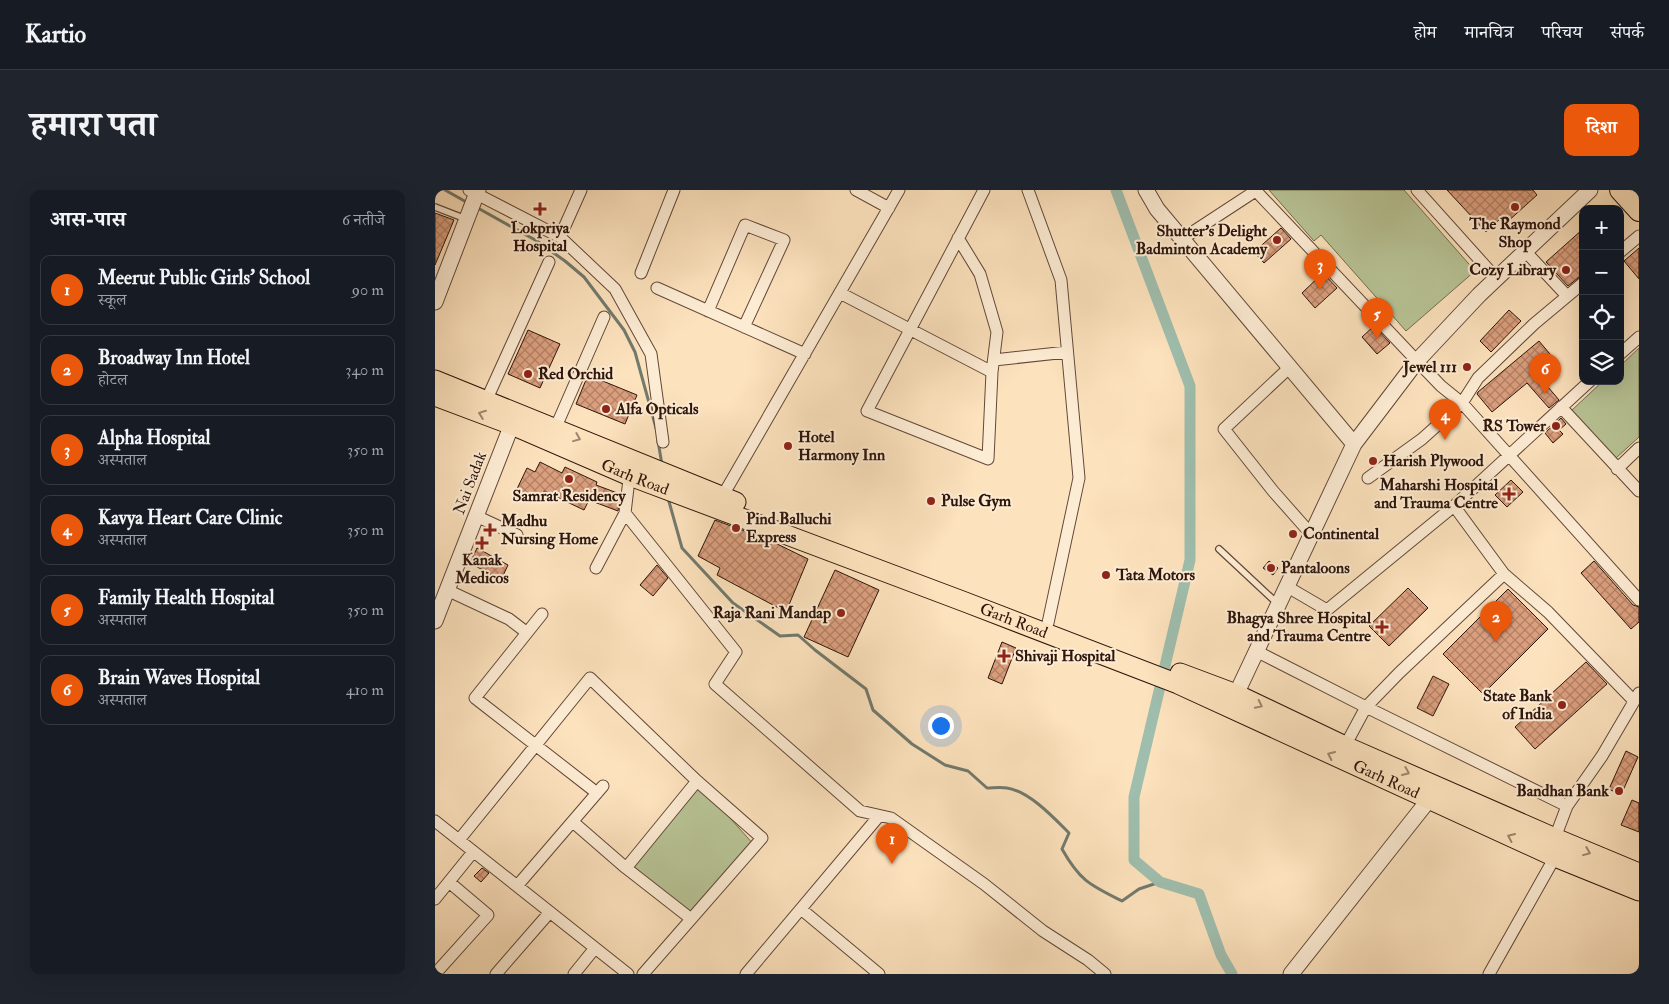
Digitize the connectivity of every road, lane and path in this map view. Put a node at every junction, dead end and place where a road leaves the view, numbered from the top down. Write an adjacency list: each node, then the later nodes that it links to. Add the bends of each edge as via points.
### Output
1 (581, 190): 19 (street)
2 (674, 190): 25 (street)
3 (856, 190): 16 (street)
4 (899, 190): 16 (street)
5 (984, 190): 20 (street)
6 (1027, 190): 38 (street, via 1061,280)
7 (1146, 190): 21 (street)
8 (1257, 190): 21 (street); 41 (street)
9 (1590, 190): 23 (street)
10 (1621, 190): 17 (highway)
11 (1635, 190): 13 (highway)
12 (1423, 192): 26 (street)
13 (1639, 194)
14 (472, 200): 15 (lane); 19 (street); 31 (street)
15 (435, 207)
16 (889, 208): 29 (street)
17 (1639, 211)
18 (1639, 236): 22 (street)
19 (560, 237): 52 (street, via 615,288 651,354)
20 (958, 238): 35 (street); 40 (street, via 980,274 997,332)
21 (1182, 239): 42 (street)
22 (1622, 250)
23 (1525, 251): 26 (street); 30 (street)
24 (549, 262): 47 (street)
25 (641, 273)
26 (1496, 278): 41 (street)
27 (1579, 286): 30 (street)
28 (657, 288): 32 (street)
29 (840, 293): 35 (street); 39 (street)
30 (1567, 296): 48 (street, via 1479,378)
31 (436, 297)
32 (708, 311): 34 (street); 34 (street, via 745,225 784,240)
33 (604, 317): 51 (street)
34 (744, 327): 39 (street)
35 (910, 330): 43 (street); 43 (street, via 867,411 988,459)
36 (1639, 337): 37 (street)
37 (1624, 350)
38 (1067, 352): 40 (street); 76 (street, via 1079,478)
39 (805, 354): 60 (street)
40 (994, 360): 43 (street)
41 (1417, 361): 48 (street); 53 (street)
42 (1290, 367): 53 (street); 64 (street, via 1224,429)
43 (992, 372)
44 (435, 380): 47 (main road, Garh Road)
45 (1586, 385): 49 (street)
46 (435, 396): 50 (main road, Garh Road, one-way to 46)
47 (486, 401): 50 (main road, Garh Road)
48 (1462, 403): 55 (street); 58 (street, via 1422,439)
49 (1561, 407): 55 (street); 56 (street)
50 (514, 419): 51 (main road, Garh Road); 57 (main road, Garh Road); 63 (street, Nai Sadak)
51 (555, 429): 57 (main road, Garh Road, one-way to 57)
52 (663, 442)
53 (1354, 444): 64 (street)
54 (1639, 448): 56 (street)
55 (1511, 455): 61 (street); 72 (street)
56 (1617, 469): 59 (street)
57 (635, 470): 60 (main road, Garh Road); 62 (street)
58 (1368, 478)
59 (1639, 491)
60 (719, 503): 71 (main road, Garh Road)
61 (1454, 506): 68 (street); 69 (street, via 1327,610)
62 (625, 513): 67 (street); 88 (street, via 737,652 715,684 861,811)
63 (476, 516): 65 (street); 70 (street, Nai Sadak)
64 (1311, 534): 69 (street)
65 (517, 535)
66 (1219, 549): 73 (lane)
67 (596, 568)
68 (1504, 574): 80 (street); 82 (street)
69 (1287, 586): 73 (street)
70 (447, 590): 75 (street, Nai Sadak); 77 (street, via 509,619)
71 (966, 597): 76 (main road, Garh Road); 79 (main road, Garh Road)
72 (1639, 600)
73 (1278, 604): 78 (street)
74 (542, 614): 77 (street)
75 (435, 621)
76 (1048, 623): 79 (main road, Garh Road)
77 (527, 632): 83 (street, via 475,698)
78 (1256, 651): 81 (street); 82 (street)
79 (1137, 663): 81 (main road, Garh Road)
80 (1637, 697): 87 (street, via 1603,756)
81 (1233, 701): 84 (main road, Garh Road, one-way to 84); 86 (main road, Garh Road, one-way to 81)
82 (1366, 707): 84 (street); 87 (street)
83 (535, 745): 85 (street, via 590,678); 90 (street, via 600,790); 91 (street)
84 (1345, 746): 86 (main road, Garh Road, one-way to 86)
85 (697, 782): 94 (street); 102 (street, via 762,838)
86 (1434, 793): 92 (main road, Garh Road); 112 (street)
87 (1567, 806): 92 (street)
88 (879, 816): 100 (street); 111 (street, via 891,818)
89 (435, 822): 91 (street)
90 (573, 822): 94 (street); 97 (street)
91 (459, 840): 93 (street)
92 (1553, 850): 95 (main road, Garh Road, one-way to 95); 98 (main road, Garh Road); 113 (street)
93 (473, 852): 96 (street); 97 (street)
94 (626, 868): 102 (street)
95 (1639, 873)
96 (449, 882): 99 (street); 104 (street, via 488,915)
97 (517, 886): 101 (street)
98 (1639, 891)
99 (435, 898)
100 (801, 909): 109 (street); 110 (street)
101 (550, 912): 103 (street); 105 (street)
102 (690, 918): 108 (street)
103 (595, 948): 106 (street); 107 (street)
104 (435, 974)
105 (496, 974)
106 (574, 974)
107 (628, 974)
108 (643, 974)
109 (746, 974)
110 (879, 974)
111 (1105, 974)
112 (1291, 974)
113 (1489, 974)

